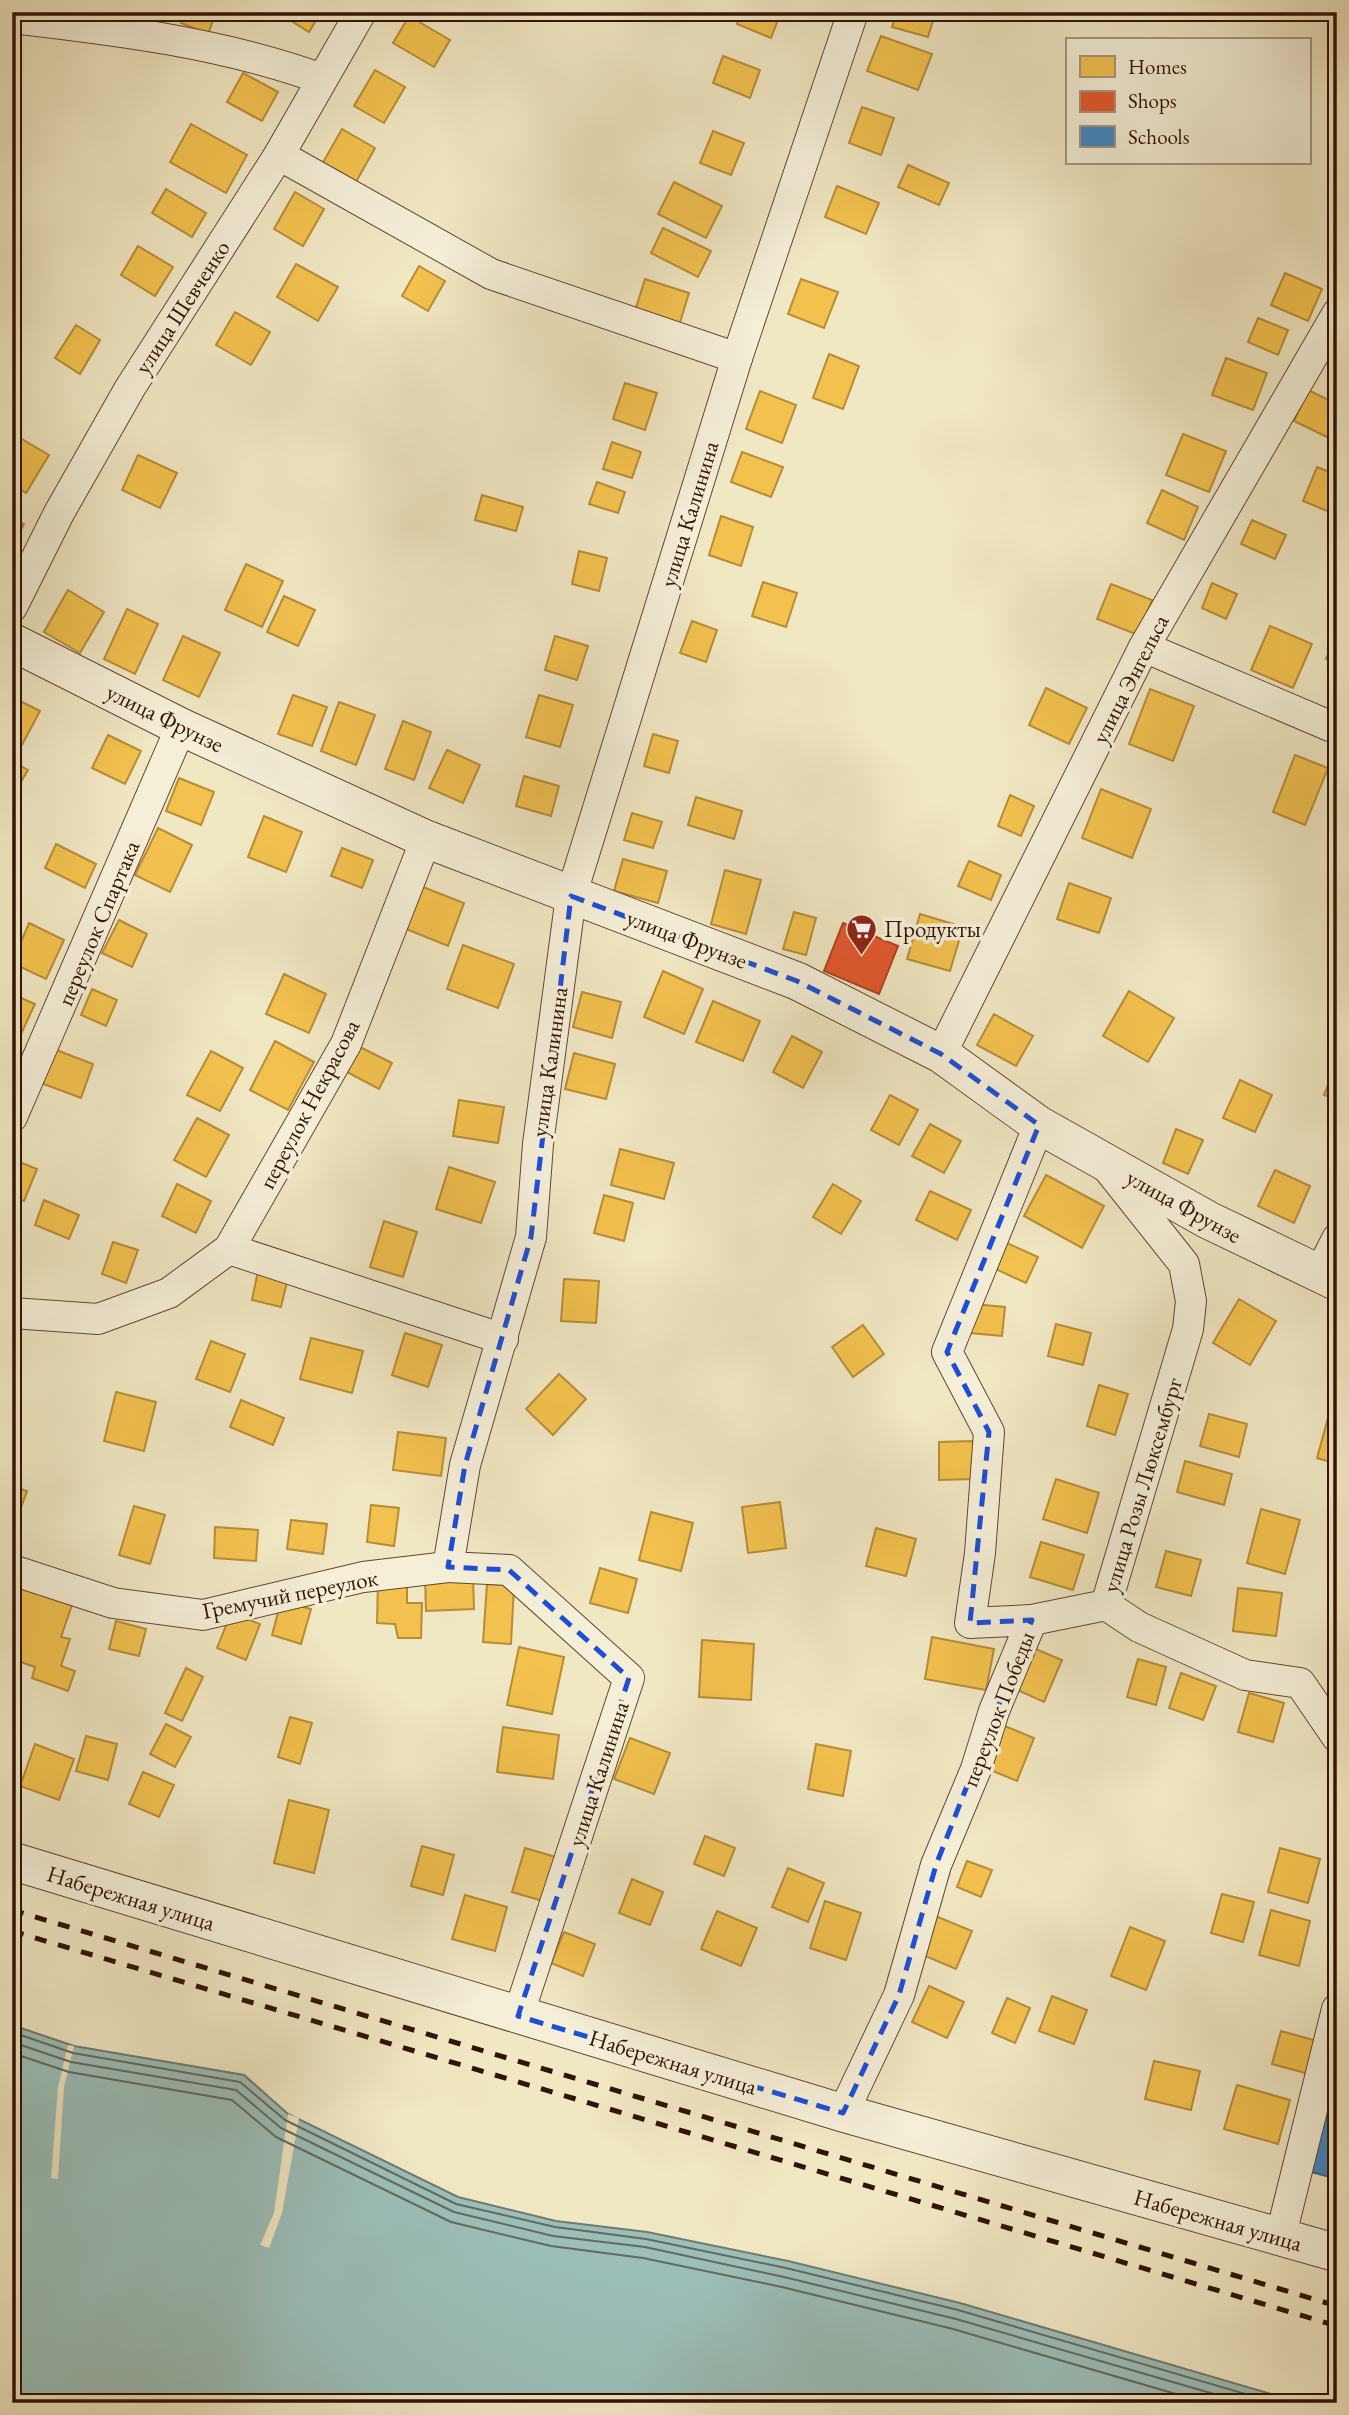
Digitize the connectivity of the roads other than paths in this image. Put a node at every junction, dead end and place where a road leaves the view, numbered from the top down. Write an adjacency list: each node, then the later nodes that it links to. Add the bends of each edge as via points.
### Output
1 (361, 12): 4 (street, улица Шевченко)
2 (853, 12): 7 (street, улица Калинина)
3 (12, 18): 4 (street, via 128,32 276,62)
4 (322, 79): 5 (street, улица Шевченко)
5 (279, 155): 7 (street, via 491,274); 8 (street, улица Шевченко, via 130,388)
6 (1337, 314): 10 (street, улица Энгельса)
7 (737, 358): 14 (street, улица Калинина)
8 (12, 607)
9 (12, 642): 11 (street, улица Фрунзе)
10 (1144, 647): 12 (street); 15 (street, улица Энгельса)
11 (181, 727): 13 (street, улица Фрунзе); 16 (street, переулок Спартака)
12 (1337, 729)
13 (426, 839): 14 (street, улица Фрунзе); 20 (street, переулок Некрасова, via 346,1044)
14 (571, 895): 15 (street, улица Фрунзе, via 797,981); 23 (street, улица Калинина, via 538,1144 531,1237)
15 (941, 1054): 17 (street, улица Фрунзе)
16 (12, 1117)
17 (1038, 1125): 18 (street, улица Фрунзе); 27 (street, переулок Победы, via 947,1353 989,1432 970,1623)
18 (1102, 1161): 21 (street, улица Фрунзе); 26 (street, улица Розы Люксембург, via 1184,1264 1191,1301 1188,1329)
19 (1337, 1239): 21 (street)
20 (229, 1249): 22 (street, via 169,1293 98,1319); 23 (street)
21 (1328, 1279)
22 (12, 1314)
23 (503, 1339): 24 (street, улица Калинина, via 465,1465)
24 (448, 1567): 25 (street, Гремучий переулок, via 363,1577 203,1615 113,1604); 31 (street, улица Калинина, via 509,1570 629,1678)
25 (12, 1570)
26 (1106, 1605): 27 (street); 28 (street, улица Розы Люксембург, via 1139,1627 1245,1675 1300,1683)
27 (1032, 1620): 32 (street, переулок Победы, via 936,1865 899,1995)
28 (1337, 1737)
29 (12, 1861): 31 (street, Набережная улица)
30 (1337, 2009): 33 (street)
31 (518, 2016): 32 (street, Набережная улица)
32 (843, 2113): 33 (street, Набережная улица)
33 (1280, 2239): 34 (street, Набережная улица)
34 (1337, 2253)

